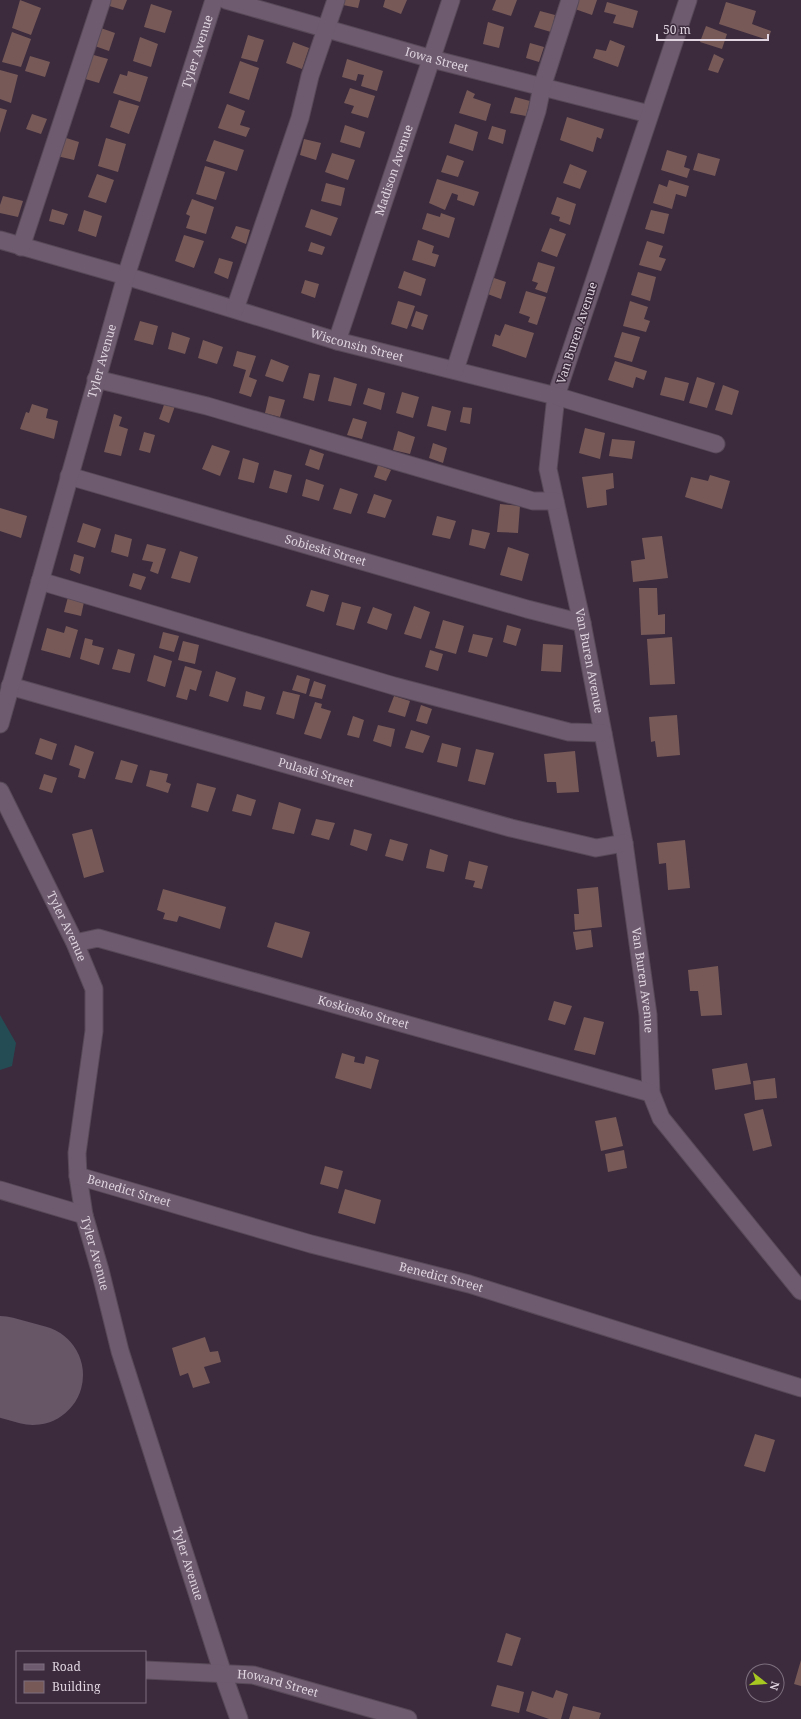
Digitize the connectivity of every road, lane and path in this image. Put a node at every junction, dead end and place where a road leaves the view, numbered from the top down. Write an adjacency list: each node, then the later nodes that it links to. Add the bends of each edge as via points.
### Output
1 (102, 0): 13 (street)
2 (214, 0): 14 (street, Tyler Avenue)
3 (226, 0): 8 (street, Iowa Street)
4 (336, 0): 8 (street)
5 (451, 0): 9 (street, Madison Avenue)
6 (570, 0): 10 (street)
7 (688, 0): 11 (street, Van Buren Avenue)
8 (326, 28): 9 (street, Iowa Street); 15 (street, via 310,76 300,118)
9 (432, 59): 10 (street, Iowa Street); 16 (street, Madison Avenue)
10 (542, 87): 11 (street, Iowa Street); 17 (street, via 537,111)
11 (649, 114): 19 (street, Van Buren Avenue)
12 (0, 240): 13 (street, Wisconsin Street)
13 (21, 246): 14 (street, Wisconsin Street)
14 (126, 276): 15 (street, Wisconsin Street); 18 (street, Tyler Avenue)
15 (235, 309): 16 (street, Wisconsin Street)
16 (337, 341): 17 (street, Wisconsin Street)
17 (455, 370): 19 (street, Wisconsin Street)
18 (96, 379): 21 (street, Tyler Avenue); 22 (street, via 207,406 533,501)
19 (556, 396): 20 (street, Wisconsin Street); 22 (street, Van Buren Avenue, via 548,469)
20 (716, 444)
21 (69, 476): 23 (street, Tyler Avenue); 24 (street, Sobieski Street, via 527,610)
22 (555, 501): 24 (street, Van Buren Avenue)
23 (40, 581): 25 (street, Tyler Avenue); 27 (street, via 394,686 569,732)
24 (582, 623): 27 (street, Van Buren Avenue)
25 (10, 686): 26 (street, Tyler Avenue); 29 (street, Pulaski Street, via 511,828 596,848)
26 (0, 724)
27 (603, 733): 29 (street, Van Buren Avenue)
28 (0, 791): 30 (street, Tyler Avenue)
29 (624, 843): 31 (street, Van Buren Avenue, via 648,1015)
30 (75, 943): 31 (street, Koskiosko Street, via 98,938); 32 (street, Tyler Avenue, via 94,990 94,1032 78,1153)
31 (651, 1093): 35 (street, Van Buren Avenue, via 661,1118)
32 (78, 1176): 34 (street, Tyler Avenue); 36 (street, Benedict Street, via 311,1244 469,1284)
33 (0, 1190): 34 (street)
34 (84, 1215): 38 (street, Tyler Avenue, via 120,1351)
35 (801, 1291)
36 (801, 1388)
37 (146, 1670): 38 (street, Howard Street)
38 (223, 1674): 39 (street, Tyler Avenue); 40 (street, Howard Street, via 253,1675)
39 (239, 1719)
40 (408, 1719)

